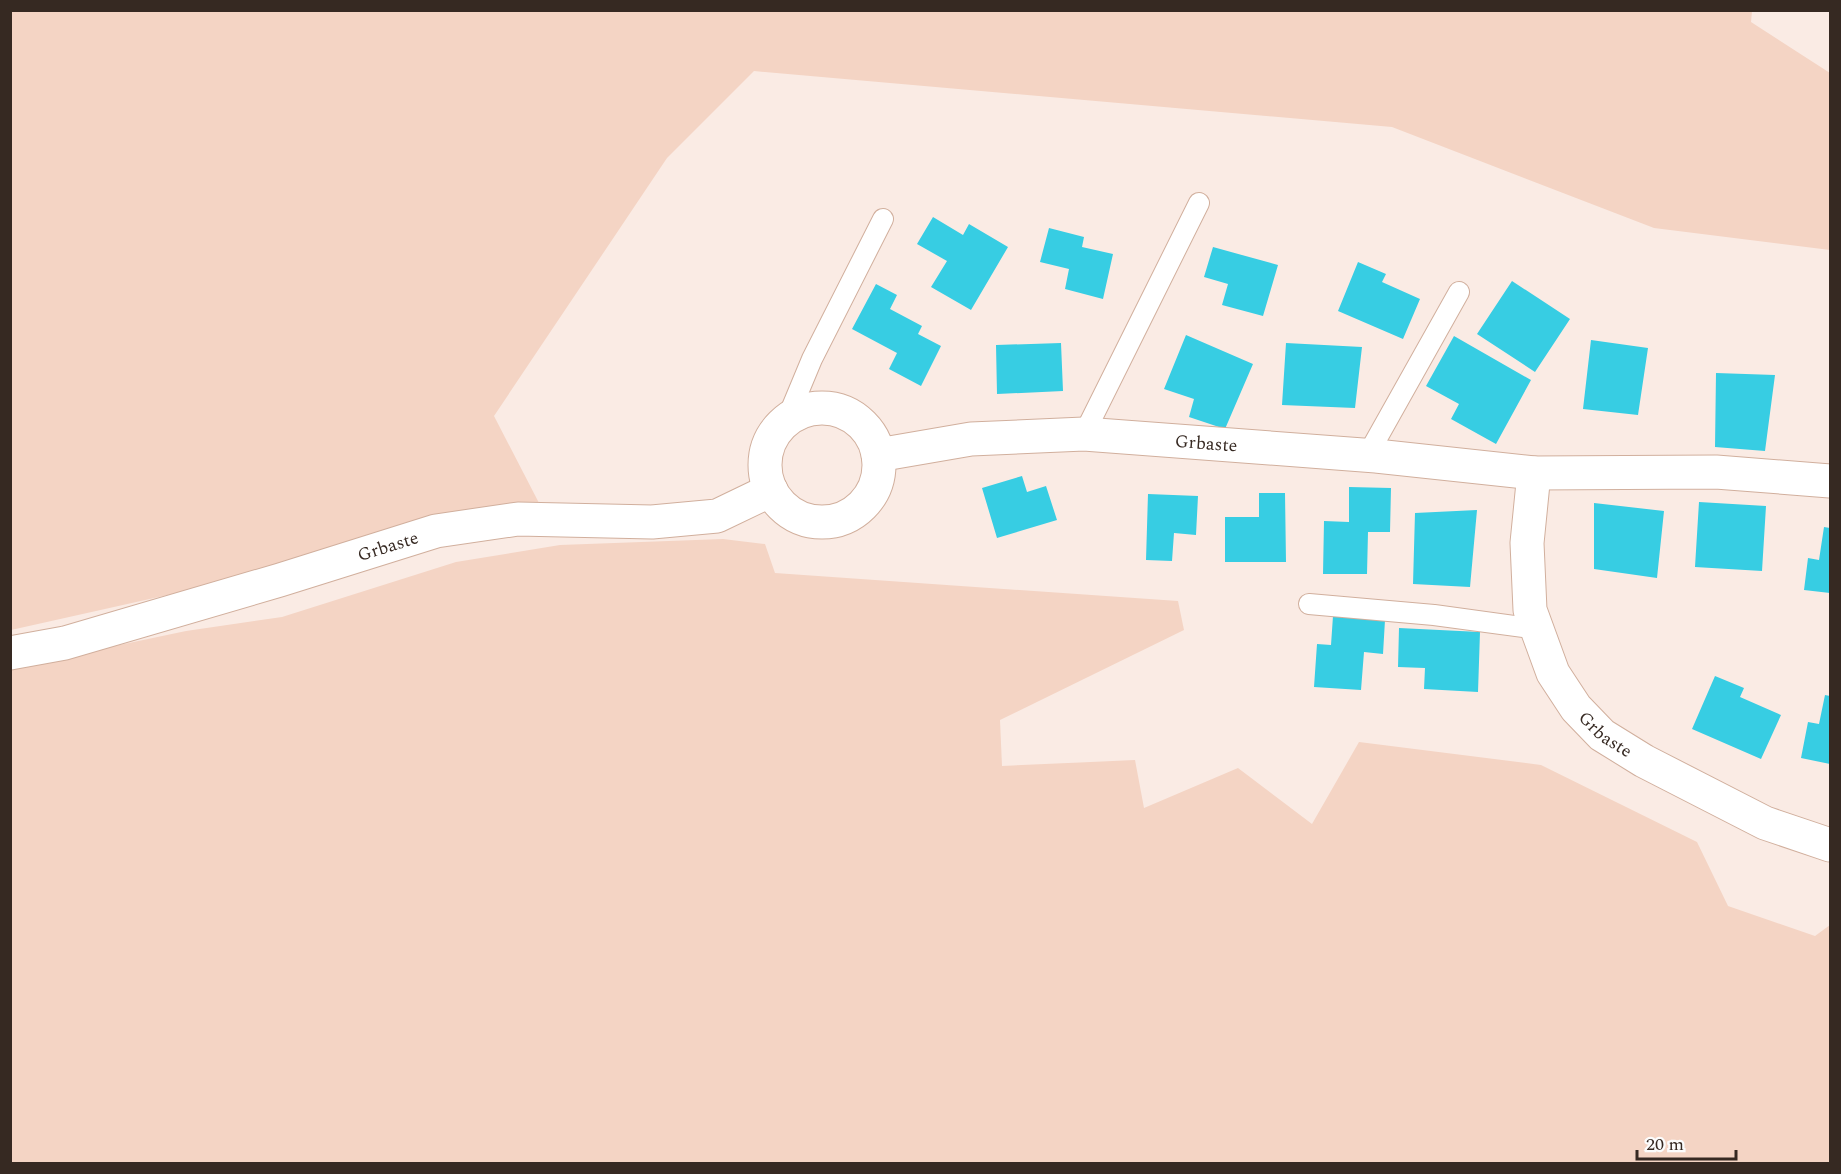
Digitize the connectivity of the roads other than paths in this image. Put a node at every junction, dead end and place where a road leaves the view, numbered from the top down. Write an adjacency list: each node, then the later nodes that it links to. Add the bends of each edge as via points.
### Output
1 (1199, 203): 5 (lane)
2 (883, 219): 4 (lane, via 812,359)
3 (1459, 292): 7 (lane)
4 (787, 419): 6 (street, via 804,410 824,407 843,411 872,436); 10 (street, via 766,452 765,471)
5 (1084, 434): 6 (street, Grbaste, via 971,439); 7 (street, Grbaste)
6 (878, 455): 10 (street, via 879,473 873,491 848,516 813,522 795,516)
7 (1367, 456): 8 (street, Grbaste)
8 (1534, 473): 9 (street, Grbaste, via 1716,472); 12 (street, Grbaste, via 1527,543 1530,610)
9 (1830, 482)
10 (771, 490): 13 (street, Grbaste, via 717,516 652,522 518,519 436,531 65,643)
11 (1309, 604): 12 (lane)
12 (1537, 629): 14 (street, Grbaste, via 1553,672 1576,708 1602,735 1644,761 1766,823)
13 (10, 653)
14 (1830, 845)

